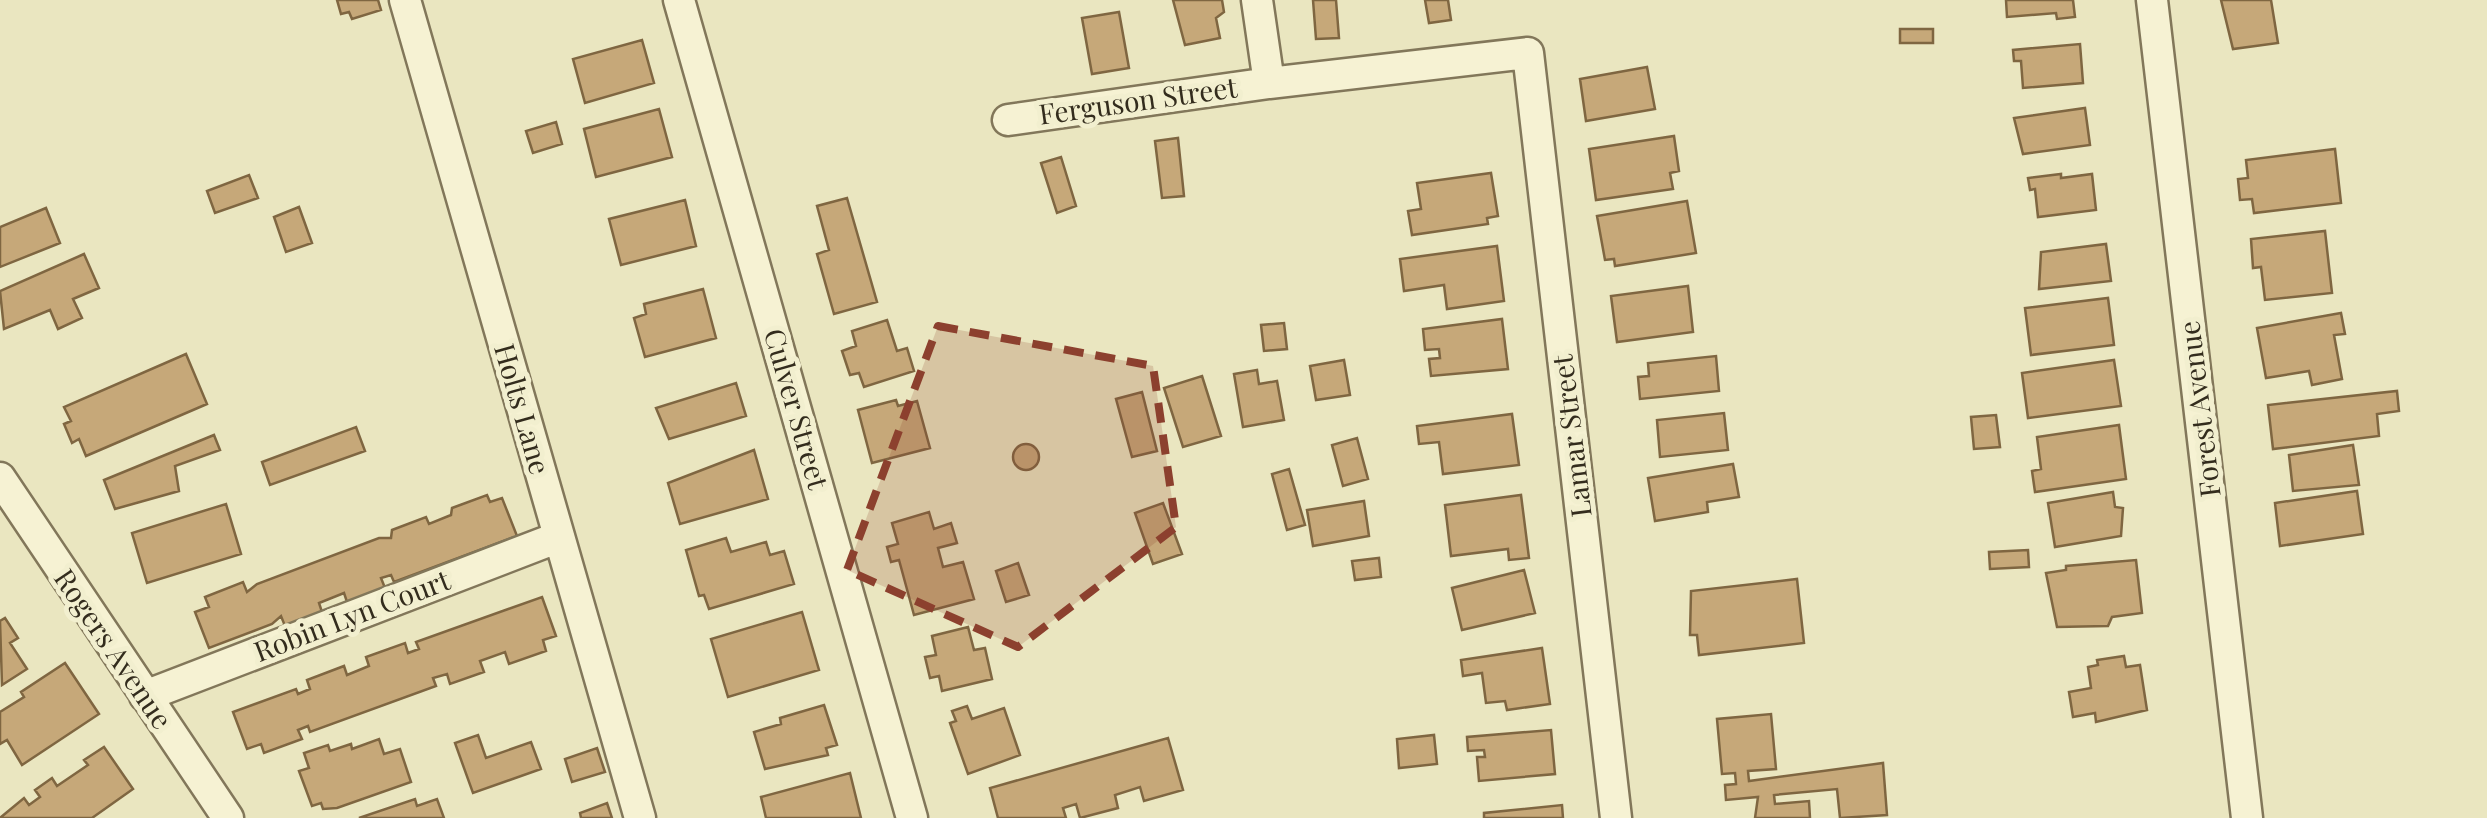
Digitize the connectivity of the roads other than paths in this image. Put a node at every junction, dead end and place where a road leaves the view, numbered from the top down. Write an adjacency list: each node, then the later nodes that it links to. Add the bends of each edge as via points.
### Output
1 (404, 0): 9 (street, Holts Lane)
2 (679, 0): 13 (street, Culver Street)
3 (1257, 0): 6 (street, Ferguson Street)
4 (2152, 0): 15 (street, Forest Avenue)
5 (1528, 53): 6 (street, Ferguson Street); 14 (street, Lamar Street)
6 (1269, 83): 7 (street, Ferguson Street)
7 (1008, 120)
8 (0, 478): 10 (street, Rogers Avenue)
9 (559, 537): 10 (street, Robin Lyn Court); 12 (street, Holts Lane)
10 (145, 696): 11 (street, Rogers Avenue)
11 (228, 818)
12 (640, 818)
13 (912, 818)
14 (1616, 818)
15 (2248, 818)

